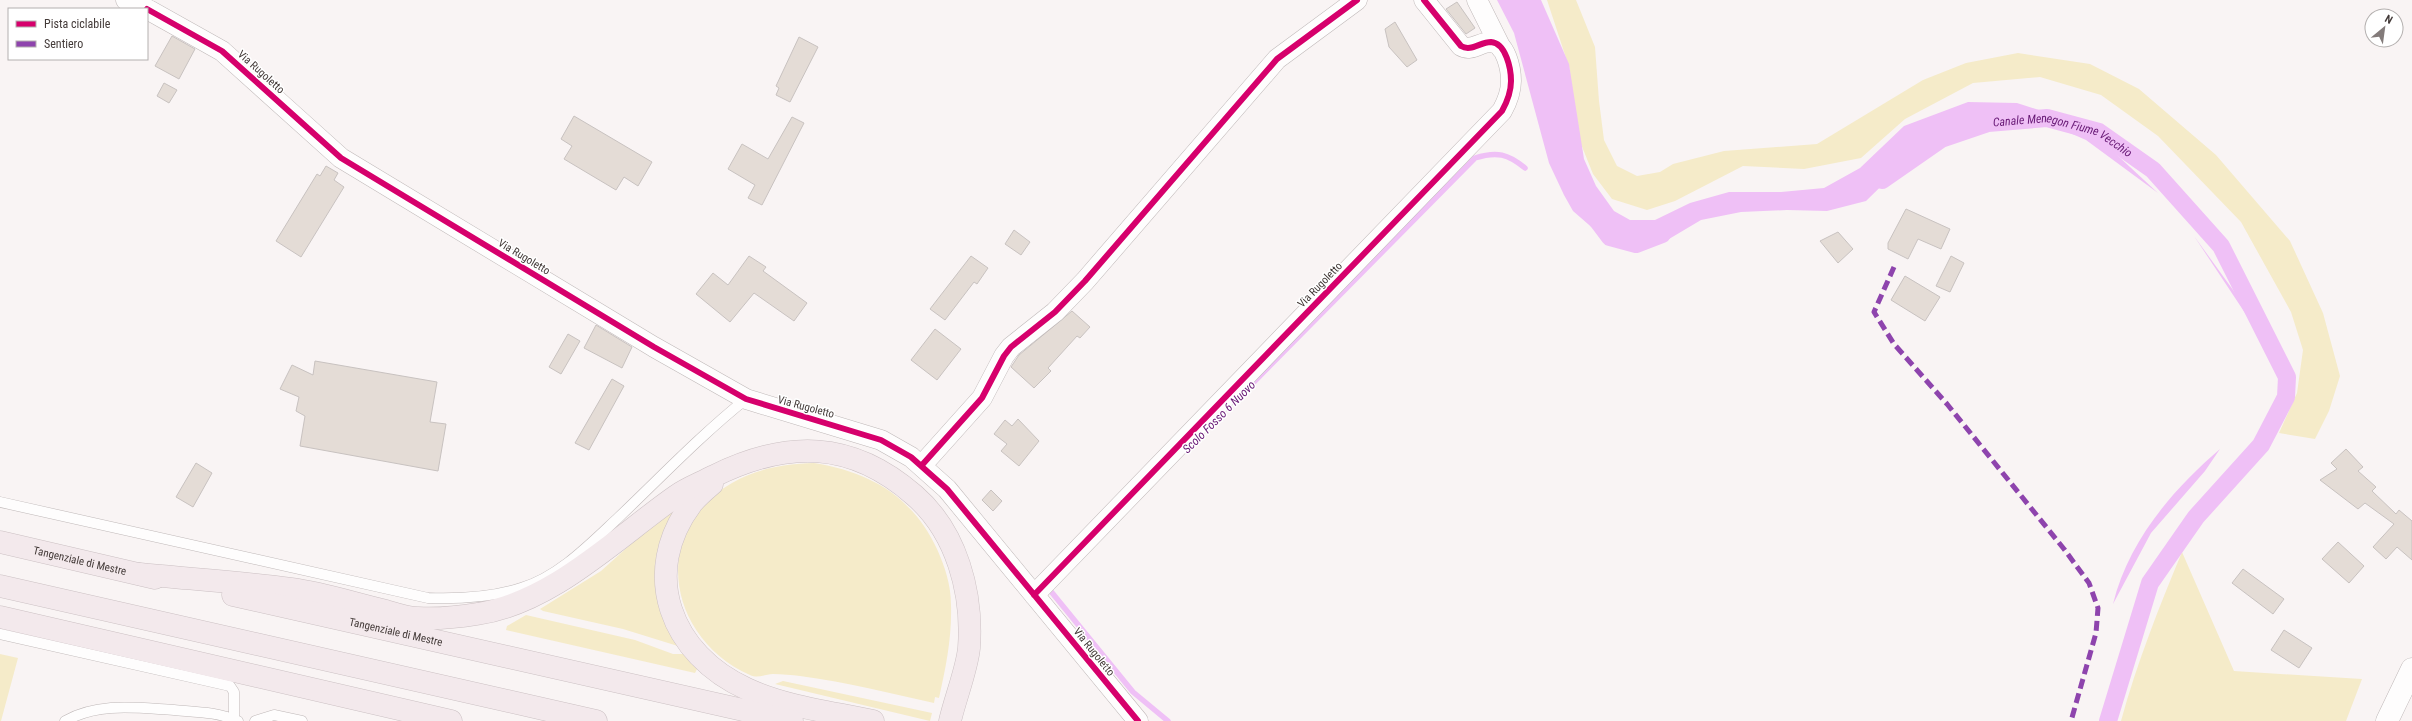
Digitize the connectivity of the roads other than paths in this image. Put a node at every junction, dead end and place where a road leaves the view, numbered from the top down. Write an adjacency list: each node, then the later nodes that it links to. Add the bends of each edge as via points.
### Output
1 (126, 0): 5 (street, Via Rugoletto)
2 (1357, 0): 9 (street, via 1277,59 1086,281 1004,356 982,398)
3 (1424, 0): 7 (street, via 1461,46 1468,48 1491,42)
4 (1477, 0): 7 (street, Via Rugoletto)
5 (145, 8)
6 (148, 10): 8 (street, Via Rugoletto, via 222,51 341,158 654,348)
7 (1501, 48): 15 (street, Via Rugoletto, via 1508,61 1511,81 1508,97 1498,116)
8 (746, 399): 9 (street, Via Rugoletto, via 881,440); 11 (lane, via 714,424 581,552 540,580 522,588 486,596 428,598)
9 (922, 465): 15 (street, Via Rugoletto, via 947,489)
10 (724, 472): 13 (highway, via 678,494 553,585 517,604 478,614 416,618 293,589); 19 (highway, via 755,459 797,450 837,453 871,465 900,482 924,503 943,529 957,555 965,584 969,649); 27 (highway, via 693,503 676,530 667,557 665,586 672,616 683,638 706,664 746,689 769,698)
11 (0, 502)
12 (0, 542): 13 (highway, Tangenziale di Mestre)
13 (140, 574): 26 (highway, Tangenziale di Mestre)
14 (0, 586): 25 (highway)
15 (1034, 595): 28 (street, Via Rugoletto)
16 (0, 617): 24 (highway)
17 (0, 634): 20 (lane, via 230,686 234,692)
18 (2412, 669): 29 (street)
19 (952, 711)
20 (236, 720): 21 (lane, via 218,714 122,707 96,710)
21 (65, 721)
22 (256, 721): 23 (lane, via 274,715)
23 (302, 721)
24 (451, 721)
25 (596, 721)
26 (792, 721)
27 (873, 721)
28 (1138, 721)
29 (2386, 721)

